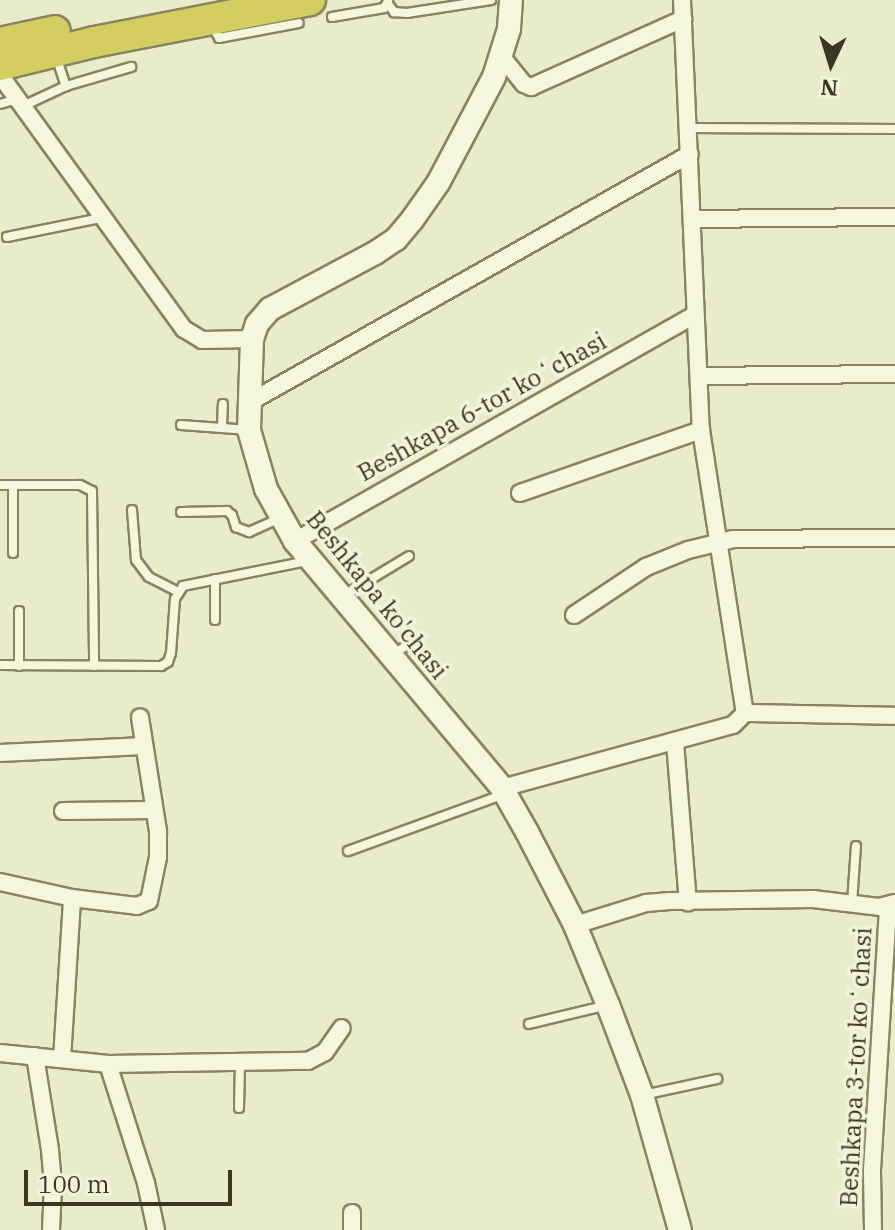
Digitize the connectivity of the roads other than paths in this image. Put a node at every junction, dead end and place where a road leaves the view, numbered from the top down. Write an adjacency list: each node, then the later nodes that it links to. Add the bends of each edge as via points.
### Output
1 (491, 0): 4 (lane, via 407,13 394,12)
2 (511, 0): 10 (street)
3 (682, 0): 7 (street)
4 (388, 2): 6 (lane)
5 (206, 10): 6 (highway); 8 (highway); 9 (highway)
6 (314, 14)
7 (683, 19): 10 (street, via 531,87); 17 (street)
8 (0, 43)
9 (55, 52): 11 (highway); 14 (lane)
10 (502, 57): 25 (street, via 438,183 396,239 270,309)
11 (0, 65)
12 (131, 67): 14 (lane)
13 (0, 75): 15 (street)
14 (66, 86): 15 (lane)
15 (20, 102): 16 (lane); 20 (street)
16 (0, 104)
17 (688, 128): 18 (lane); 19 (street)
18 (895, 129)
19 (690, 154): 22 (street); 28 (street)
20 (105, 217): 23 (lane); 25 (street, via 184,329 202,340)
21 (895, 217): 22 (street)
22 (693, 219): 24 (street)
23 (7, 237)
24 (694, 315): 27 (street); 41 (street, Beshkapa 6-tor koʻchasi)
25 (252, 339): 28 (street, Beshkapa ko'chasi)
26 (895, 374): 27 (street)
27 (699, 376): 33 (street)
28 (248, 403): 32 (street, Beshkapa ko'chasi)
29 (223, 404): 31 (lane)
30 (181, 425): 31 (lane)
31 (222, 428): 32 (lane)
32 (249, 430): 39 (street, Beshkapa ko'chasi, via 266,489)
33 (701, 430): 36 (street); 42 (street)
34 (0, 485): 35 (lane)
35 (13, 485): 43 (lane); 56 (lane, via 80,485 92,491)
36 (520, 493)
37 (132, 510): 47 (lane, via 136,560 149,577)
38 (181, 512): 39 (lane, via 227,511 236,527 249,532)
39 (281, 517): 41 (street, Beshkapa ko'chasi)
40 (895, 538): 42 (street)
41 (295, 541): 45 (street, Beshkapa ko'chasi)
42 (718, 543): 50 (street, via 646,567); 57 (street)
43 (13, 553)
44 (409, 556): 48 (lane)
45 (311, 560): 46 (lane); 48 (street, Beshkapa ko'chasi)
46 (215, 579): 47 (lane); 51 (lane)
47 (178, 592): 56 (lane, via 168,662)
48 (342, 597): 53 (street, Beshkapa ko'chasi)
49 (19, 611): 55 (lane)
50 (574, 615)
51 (215, 620)
52 (412, 641): 53 (lane)
53 (392, 655): 63 (street, Beshkapa ko'chasi)
54 (0, 665): 55 (lane)
55 (19, 666): 56 (lane)
56 (94, 666)
57 (745, 713): 58 (street); 60 (street, via 733,725)
58 (895, 716)
59 (140, 717): 61 (street)
60 (675, 742): 63 (street); 70 (street)
61 (144, 746): 62 (street); 64 (street)
62 (0, 753)
63 (504, 791): 67 (lane); 73 (street, Beshkapa ko'chasi)
64 (154, 810): 65 (street); 69 (street, via 158,857 149,901 137,906)
65 (63, 811)
66 (856, 846): 71 (lane)
67 (348, 851)
68 (0, 882): 69 (street)
69 (72, 898): 79 (street)
70 (688, 902): 71 (street, Beshkapa 3-tor koʻchasi, via 813,899); 73 (street, Beshkapa 3-tor koʻchasi, via 646,903)
71 (852, 904): 72 (street, Beshkapa 3-tor koʻchasi)
72 (892, 905): 88 (street, Beshkapa 3-tor koʻchasi, via 874,1141)
73 (575, 925): 74 (street, Beshkapa ko'chasi)
74 (608, 1005): 75 (lane); 83 (street, Beshkapa ko'chasi)
75 (529, 1024)
76 (342, 1028): 80 (street, via 319,1058)
77 (0, 1053): 78 (street)
78 (35, 1056): 79 (street); 85 (street, via 51,1162)
79 (62, 1059): 81 (street)
80 (240, 1062): 81 (street); 84 (lane)
81 (108, 1064): 86 (street)
82 (717, 1079): 83 (lane)
83 (642, 1095): 87 (street, Beshkapa ko'chasi)
84 (239, 1108)
85 (51, 1230)
86 (156, 1230)
87 (680, 1230)
88 (873, 1230)

